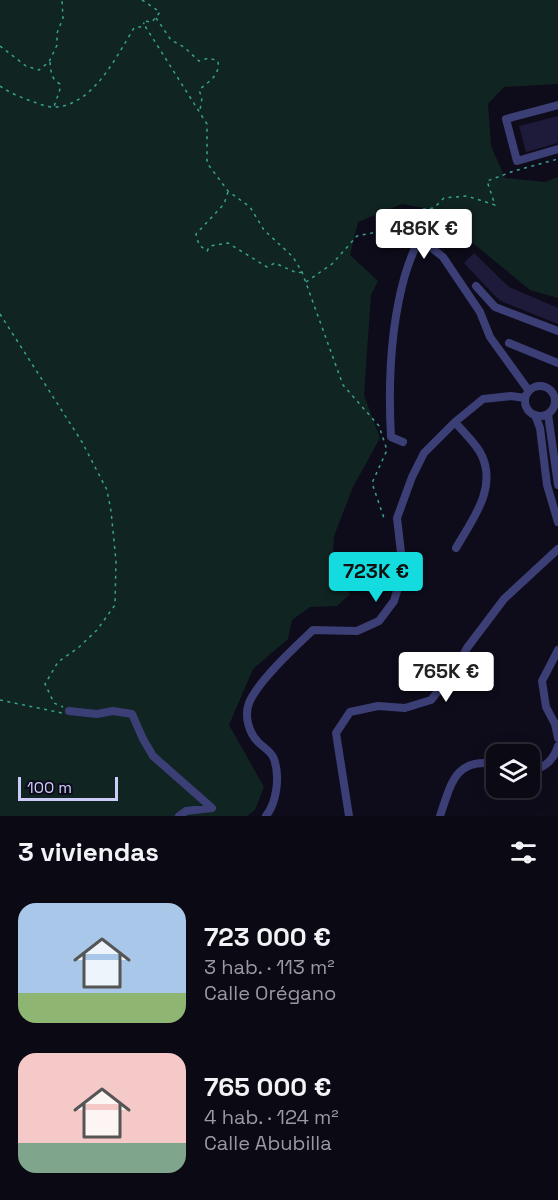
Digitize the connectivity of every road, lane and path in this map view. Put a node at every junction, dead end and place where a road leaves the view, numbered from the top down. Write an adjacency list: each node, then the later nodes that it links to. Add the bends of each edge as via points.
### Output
1 (62, 0): 6 (path, via 63,18)
2 (142, 0): 3 (path, via 160,12)
3 (156, 18): 4 (path, via 143,21); 10 (path, via 171,40 199,61 218,61 215,77 199,90)
4 (145, 26): 9 (path, via 134,28 92,88 75,103); 10 (path)
5 (0, 46): 6 (path, via 26,66 39,70)
6 (50, 62): 9 (path, via 51,74 61,88)
7 (0, 86): 9 (path)
8 (558, 105): 11 (street, via 507,119 517,161)
9 (54, 108)
10 (200, 112): 13 (path, via 207,124 207,163)
11 (558, 149)
12 (558, 159): 15 (path, via 487,181 495,205 467,196 444,198 434,208 408,211 395,224 357,236 332,264)
13 (228, 191): 14 (path, via 250,207 264,230 293,257); 14 (path, via 224,204 196,234 198,245 207,251 210,246 228,243 267,267 275,263)
14 (302, 272): 15 (path)
15 (305, 283): 28 (path, via 343,385 379,426 387,450 372,483)
16 (476, 286): 18 (street, via 495,307)
17 (0, 314): 34 (path, via 82,442 107,490 116,561 115,605 97,630 58,662 45,684 54,703)
18 (558, 332)
19 (509, 343): 20 (street)
20 (558, 363)
21 (527, 394): 22 (street, via 538,386 548,388); 24 (street, via 527,409); 25 (street, via 483,399); 26 (street, via 443,257 419,241 402,288 392,337 391,437)
22 (557, 403): 23 (street)
23 (552, 414): 24 (street); 27 (street)
24 (535, 415): 29 (street)
25 (455, 422): 30 (street, via 482,454 488,478 481,505); 40 (street, via 424,453 397,518 402,561 394,601 379,621 357,631 313,630 290,652 249,705 247,720 256,740 274,757 277,781 273,808)
26 (403, 441)
27 (558, 485)
28 (385, 521)
29 (558, 522)
30 (456, 548)
31 (558, 549): 41 (street, via 504,599 431,700 405,708 378,706 350,712 336,733)
32 (558, 650): 35 (street, via 542,681 546,707)
33 (0, 700): 34 (path)
34 (69, 711): 39 (street, via 132,714 153,756 212,808 186,811)
35 (558, 738)
36 (558, 746): 38 (street, via 555,756)
37 (486, 763): 42 (street, via 458,772)
38 (540, 767)
39 (179, 816)
40 (266, 816)
41 (349, 816)
42 (440, 816)

